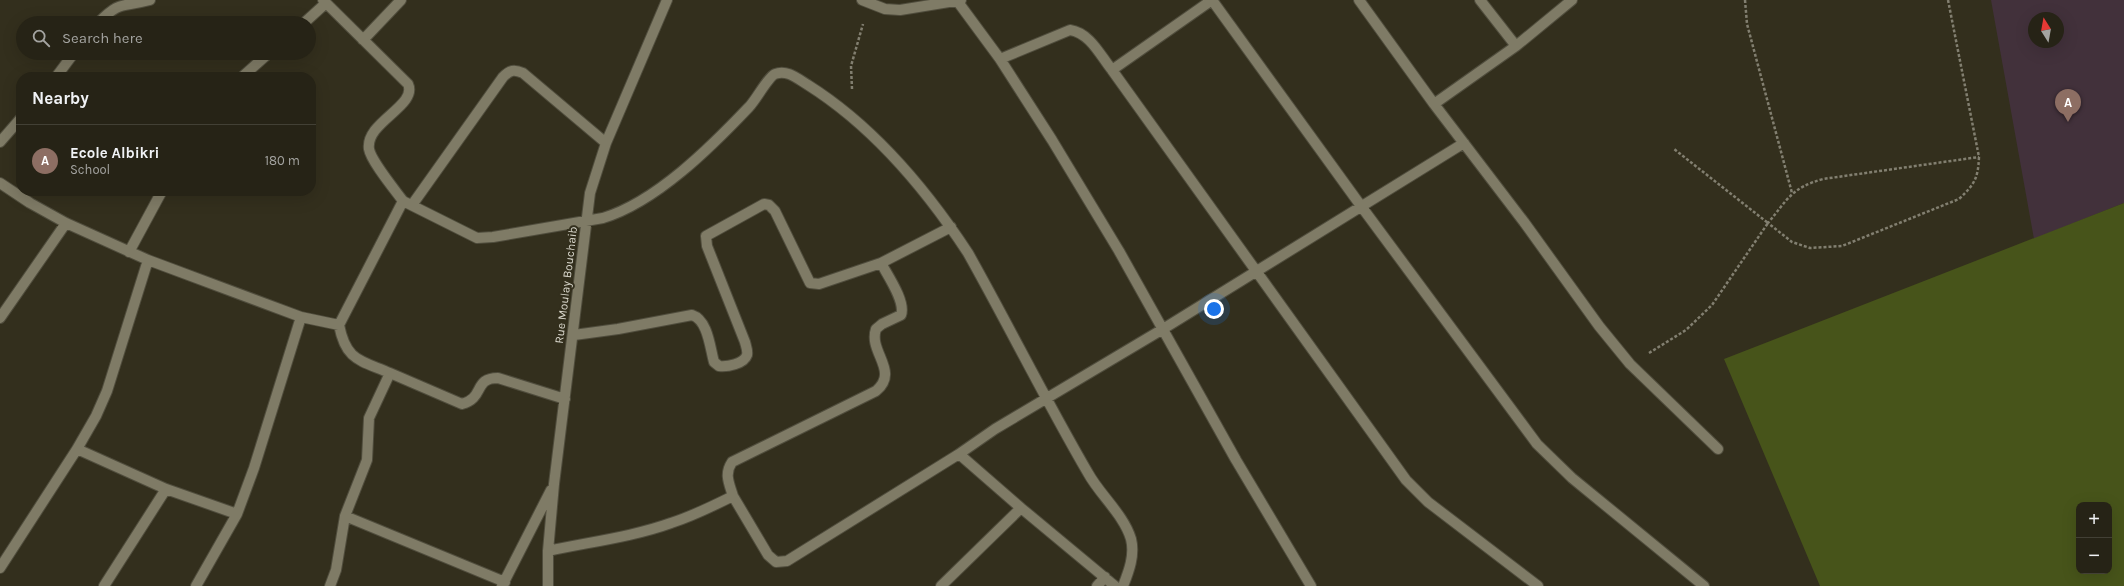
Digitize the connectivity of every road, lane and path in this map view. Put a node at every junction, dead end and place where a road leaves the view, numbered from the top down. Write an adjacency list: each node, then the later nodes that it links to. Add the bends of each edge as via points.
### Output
1 (150, 0): 13 (street, via 116,3)
2 (401, 0): 15 (street)
3 (667, 0): 27 (street, Rue Moulay Bouchaib)
4 (1212, 0): 20 (street); 37 (street)
5 (1359, 0): 23 (street)
6 (1480, 0): 16 (street)
7 (1572, 0): 16 (street)
8 (1745, 0): 32 (path, via 1746,24)
9 (1948, 0): 30 (path)
10 (959, 1): 12 (street, via 900,10 885,9); 17 (street)
11 (324, 2): 14 (street); 15 (street)
12 (866, 2): 24 (path, via 851,66)
13 (103, 16)
14 (311, 16)
15 (363, 40): 36 (street, via 410,88 405,100 375,129 369,143 373,156)
16 (1516, 46): 23 (street)
17 (1000, 59): 20 (street, via 1070,30 1087,37); 49 (street, via 1052,140)
18 (69, 60): 21 (street)
19 (261, 60): 22 (street)
20 (1112, 70): 45 (street)
21 (60, 72)
22 (248, 72)
23 (1434, 104): 28 (street)
24 (858, 121): 38 (street, via 825,96 789,74 781,72 773,75 750,106 719,137 653,193 617,213); 41 (street, via 899,164)
25 (16, 124): 26 (street)
26 (0, 142)
27 (606, 142): 36 (street, via 523,73 509,71); 38 (street, Rue Moulay Bouchaib, via 593,178)
28 (1464, 143): 37 (street); 51 (street)
29 (1674, 149): 40 (path)
30 (1979, 157): 32 (path, via 1823,179 1801,186); 40 (path, via 1978,175 1972,188 1959,200 1842,246 1810,248 1792,242)
31 (0, 183): 33 (street)
32 (1792, 193): 40 (path)
33 (16, 194)
34 (20, 196): 39 (street)
35 (159, 196): 42 (street)
36 (407, 203): 38 (street, via 478,238); 48 (street)
37 (1361, 206): 45 (street); 78 (street, via 1537,444 1572,478)
38 (586, 221): 50 (street, Rue Moulay Bouchaib)
39 (66, 223): 42 (street); 46 (street)
40 (1768, 224): 51 (path, via 1712,305 1686,330)
41 (951, 227): 44 (street); 54 (street, via 999,309)
42 (129, 252): 43 (street)
43 (148, 260): 47 (street); 55 (street, via 107,391)
44 (881, 263): 50 (street, via 819,284 810,283 775,211 764,204 706,236 707,246 745,342 745,359 729,366 719,366 714,362 704,325 700,319 692,316); 60 (street, via 902,307 901,316 882,324 874,335 885,372 882,386 732,462 727,476)
45 (1256, 271): 49 (street); 77 (street, via 1406,480 1428,502)
46 (2, 312)
47 (301, 317): 48 (street); 62 (street, via 254,468)
48 (339, 325): 52 (street, via 345,348 351,356)
49 (1163, 329): 54 (street); 76 (street, via 1236,460)
50 (574, 335): 53 (street, Rue Moulay Bouchaib)
51 (1630, 364): 56 (street)
52 (390, 373): 53 (street, via 462,404 470,402 477,395 481,384 490,378 498,378); 63 (street, via 369,418 367,460)
53 (565, 399): 58 (street, Rue Moulay Bouchaib)
54 (1046, 400): 57 (street, via 995,429); 75 (street, via 1089,475 1125,526 1131,539 1131,563)
55 (78, 449): 59 (street); 65 (street)
56 (1718, 449)
57 (959, 454): 60 (street, via 787,562 776,562 768,555); 61 (street)
58 (554, 484): 64 (street, Rue Moulay Bouchaib); 67 (street)
59 (166, 489): 62 (street); 68 (street)
60 (733, 496): 64 (street, via 671,524)
61 (1021, 508): 66 (street); 72 (street)
62 (236, 514): 69 (street)
63 (345, 516): 67 (street); 70 (street, via 336,570)
64 (548, 551): 71 (street, Rue Moulay Bouchaib)
65 (0, 568)
66 (1105, 577): 73 (street); 74 (street)
67 (504, 584)
68 (104, 586)
69 (196, 586)
70 (330, 586)
71 (548, 586)
72 (941, 586)
73 (1097, 586)
74 (1115, 586)
75 (1123, 586)
76 (1311, 586)
77 (1538, 586)
78 (1704, 586)

